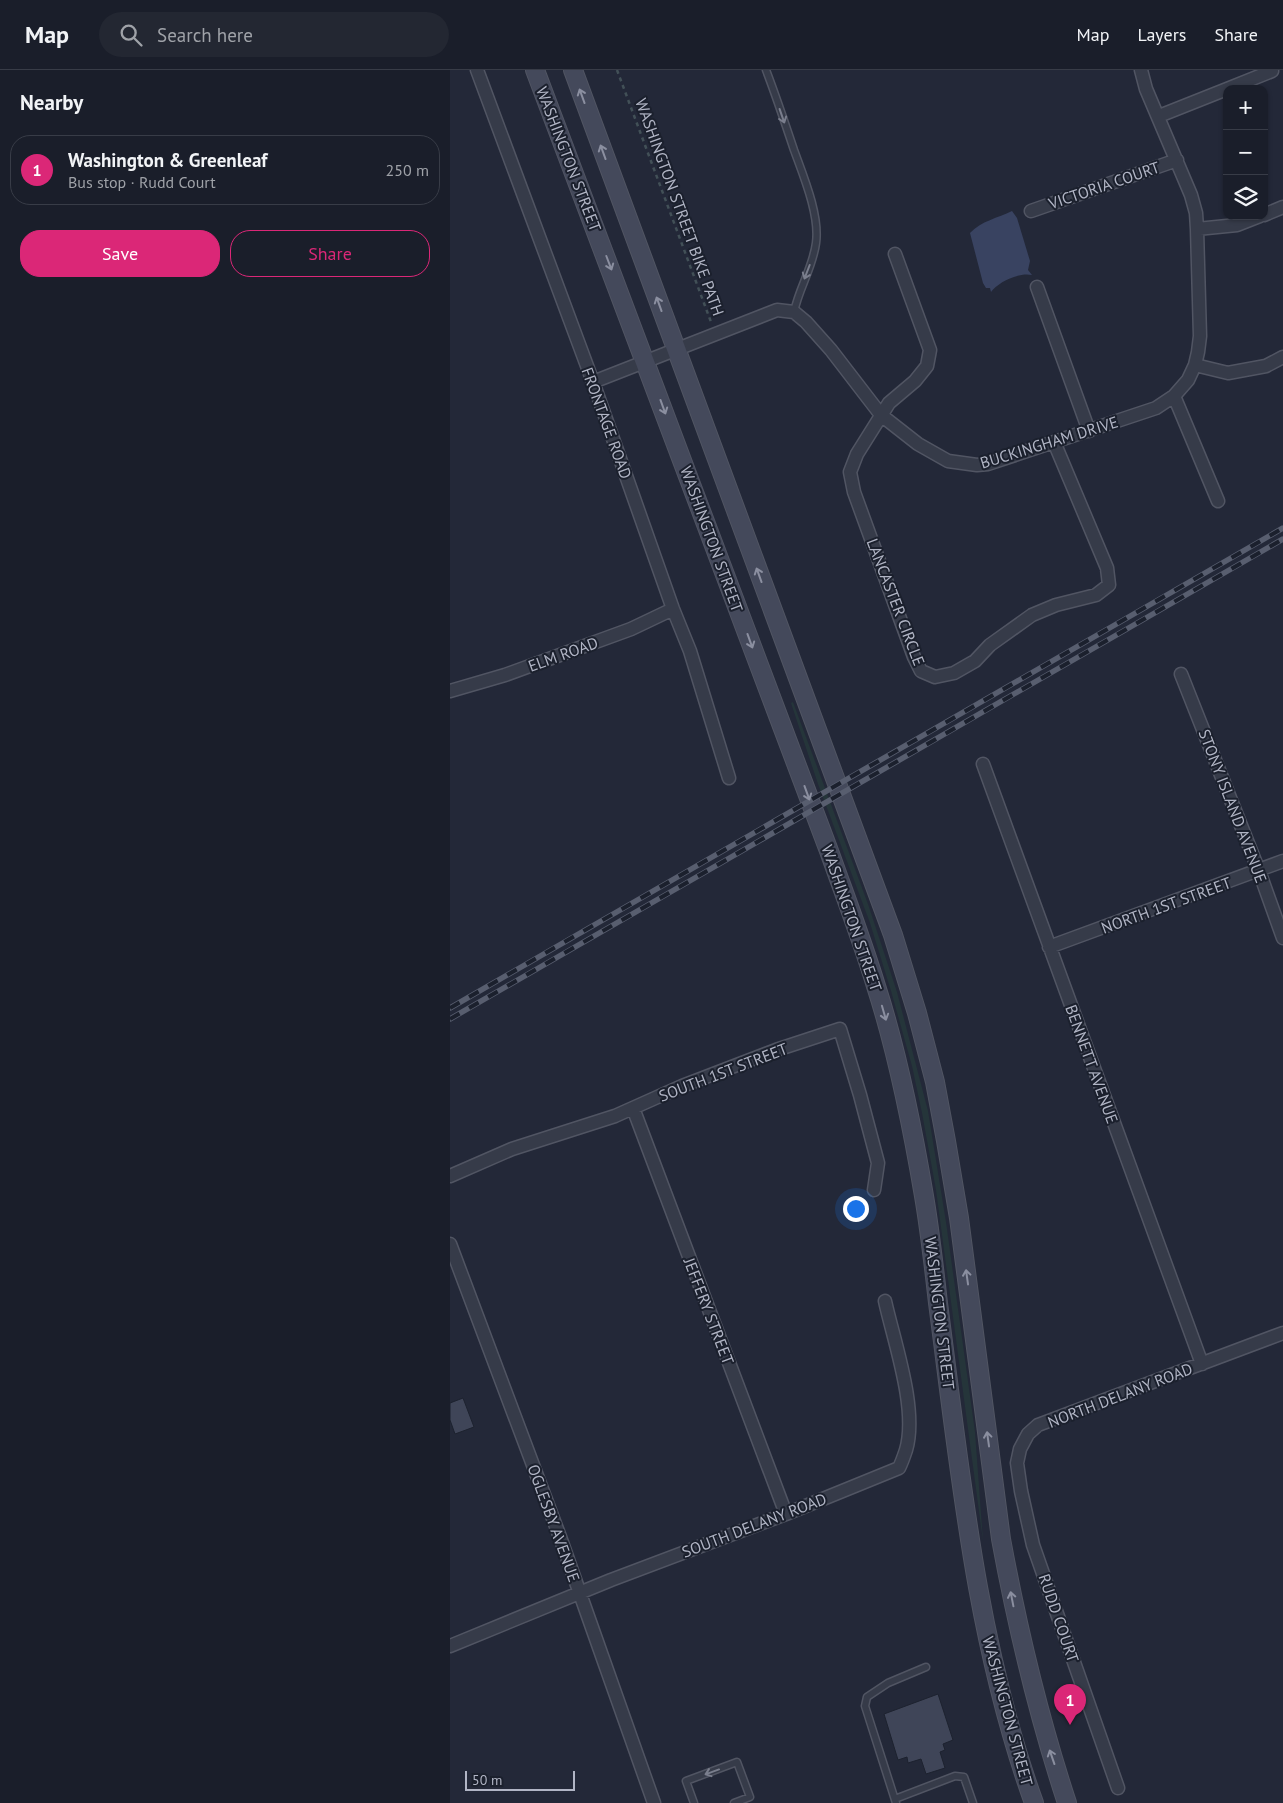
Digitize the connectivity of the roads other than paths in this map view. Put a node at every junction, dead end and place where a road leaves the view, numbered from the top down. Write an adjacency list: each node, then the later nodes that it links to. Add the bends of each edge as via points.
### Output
1 (477, 70): 23 (street, FRONTAGE ROAD)
2 (535, 70): 21 (main road, WASHINGTON STREET, one-way to 21)
3 (573, 70): 19 (main road, WASHINGTON STREET, one-way to 3)
4 (766, 70): 18 (lane, one-way to 18, via 814,215 817,242)
5 (1142, 70): 9 (street, BUCKINGHAM DRIVE)
6 (1272, 71): 7 (street)
7 (1237, 85)
8 (1223, 91): 9 (street)
9 (1159, 116): 10 (street, BUCKINGHAM DRIVE)
10 (1177, 160): 12 (street, VICTORIA COURT); 15 (street, BUCKINGHAM DRIVE, via 1191,195)
11 (1283, 207): 13 (street)
12 (1031, 211)
13 (1268, 213)
14 (1250, 220): 15 (street, via 1237,225)
15 (1197, 229): 22 (street, BUCKINGHAM DRIVE, via 1200,336)
16 (896, 254): 25 (street, via 930,350 927,366 915,381 889,402)
17 (1037, 287): 26 (street)
18 (794, 312): 19 (street, via 777,310); 25 (street, BUCKINGHAM DRIVE, via 831,350)
19 (676, 350): 21 (street); 57 (main road, WASHINGTON STREET, one-way to 19, via 1032,1689 1010,1590 949,1159 917,1012 893,935)
20 (1283, 357): 22 (street, via 1266,366 1228,373)
21 (646, 362): 23 (street); 56 (main road, WASHINGTON STREET, one-way to 56, via 854,920 886,1018 925,1199 979,1595 1002,1696)
22 (1195, 364): 24 (street, BUCKINGHAM DRIVE, via 1188,380)
23 (592, 382): 29 (street, FRONTAGE ROAD)
24 (1174, 396): 26 (street, BUCKINGHAM DRIVE, via 1156,408); 28 (street)
25 (881, 415): 27 (street, BUCKINGHAM DRIVE, via 948,462 988,464); 27 (street, LANCASTER CIRCLE, via 856,454 850,472 914,657 921,671 935,677 954,673 975,661 990,645 1032,615 1096,595 1109,586 1107,568)
26 (1089, 431): 27 (street, BUCKINGHAM DRIVE)
27 (1054, 442)
28 (1218, 501)
29 (673, 609): 31 (street, ELM ROAD, via 579,648); 33 (street, FRONTAGE ROAD, via 690,651)
30 (1181, 674): 35 (street, STONY ISLAND AVENUE)
31 (450, 691)
32 (983, 764): 37 (street, BENNETT AVENUE)
33 (729, 778)
34 (1283, 861): 35 (street, NORTH 1ST STREET)
35 (1259, 871): 36 (street, STONY ISLAND AVENUE); 37 (street, NORTH 1ST STREET)
36 (1283, 938)
37 (1050, 947): 44 (street, BENNETT AVENUE)
38 (632, 1108): 39 (street, SOUTH 1ST STREET, via 512,1149); 40 (street, SOUTH 1ST STREET, via 682,1086 840,1028 878,1163); 45 (street, JEFFERY STREET)
39 (450, 1176)
40 (874, 1190)
41 (450, 1244): 47 (street, OGLESBY AVENUE)
42 (884, 1301): 45 (street, SOUTH DELANY ROAD, via 904,1379 909,1420 907,1448 899,1468)
43 (1283, 1333): 44 (street, NORTH DELANY ROAD)
44 (1202, 1364): 46 (street, NORTH DELANY ROAD, via 1038,1426 1028,1434 1017,1463)
45 (786, 1514): 47 (street, SOUTH DELANY ROAD)
46 (1030, 1533): 50 (street, RUDD COURT)
47 (580, 1594): 48 (street, SOUTH DELANY ROAD); 52 (street, OGLESBY AVENUE)
48 (450, 1646)
49 (926, 1667): 51 (lane, via 888,1682 867,1696 865,1706)
50 (1118, 1788)
51 (895, 1801): 55 (lane, via 955,1776 964,1777)
52 (654, 1803)
53 (694, 1803): 54 (lane, one-way to 53, via 750,1797 737,1762 686,1781)
54 (734, 1803)
55 (974, 1803)
56 (1034, 1803)
57 (1067, 1803)

